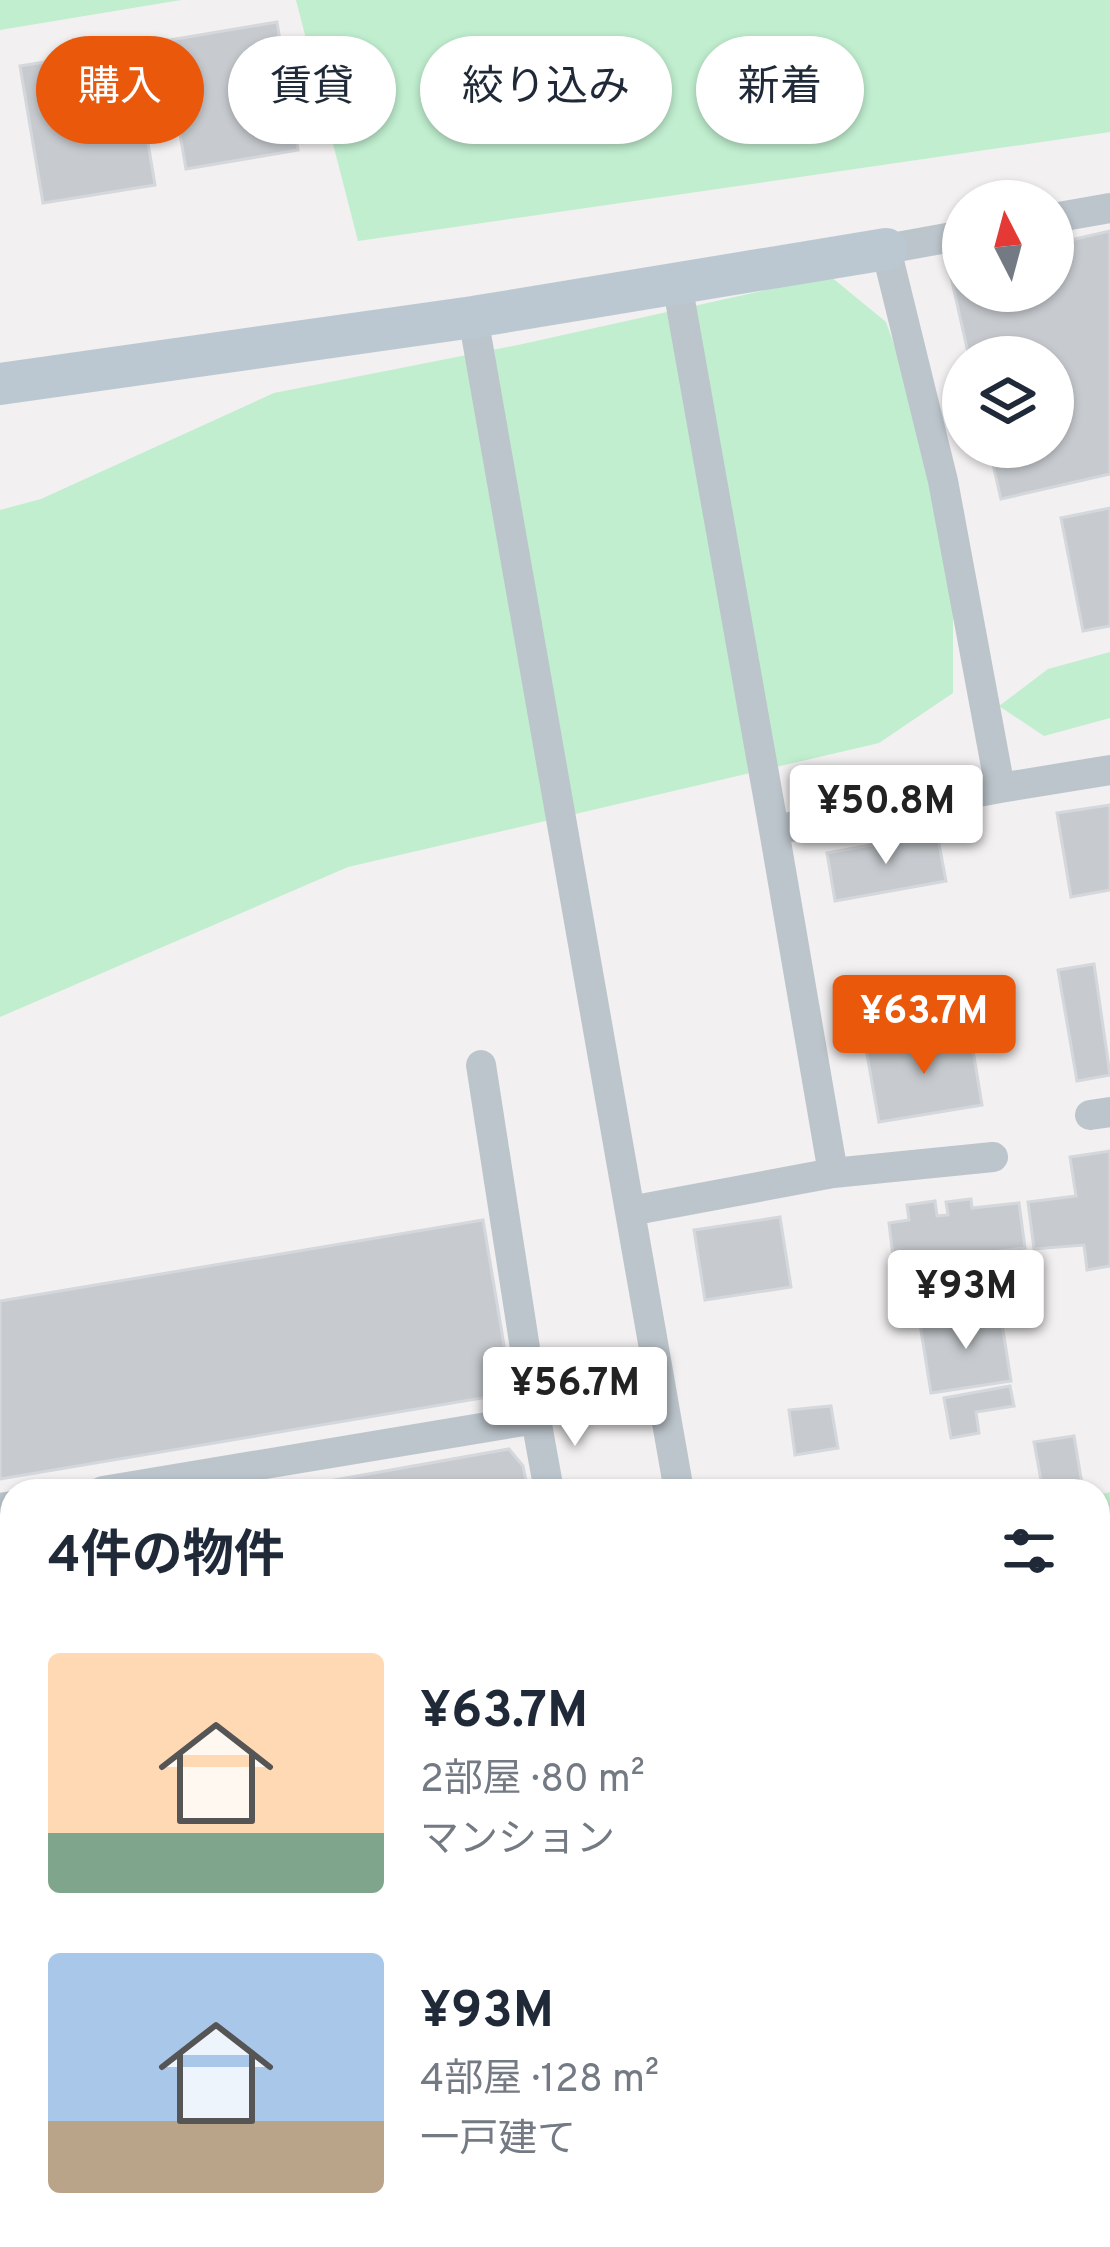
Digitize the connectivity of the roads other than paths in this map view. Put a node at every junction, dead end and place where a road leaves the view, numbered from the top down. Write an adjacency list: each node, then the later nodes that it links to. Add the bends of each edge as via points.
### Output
1 (1110, 208): 2 (street)
2 (1074, 214)
3 (942, 239): 4 (street)
4 (886, 249): 5 (street); 9 (street, via 943,481)
5 (677, 283): 6 (street); 10 (street)
6 (473, 317): 7 (street); 14 (street)
7 (0, 384)
8 (1110, 770): 9 (street)
9 (1000, 788): 10 (street)
10 (774, 830): 13 (street)
11 (481, 1065): 15 (street)
12 (993, 1156): 13 (street)
13 (833, 1173): 14 (street)
14 (630, 1211): 18 (street)
15 (536, 1419): 16 (street); 17 (street)
16 (176, 1479)
17 (547, 1479)
18 (677, 1479)

